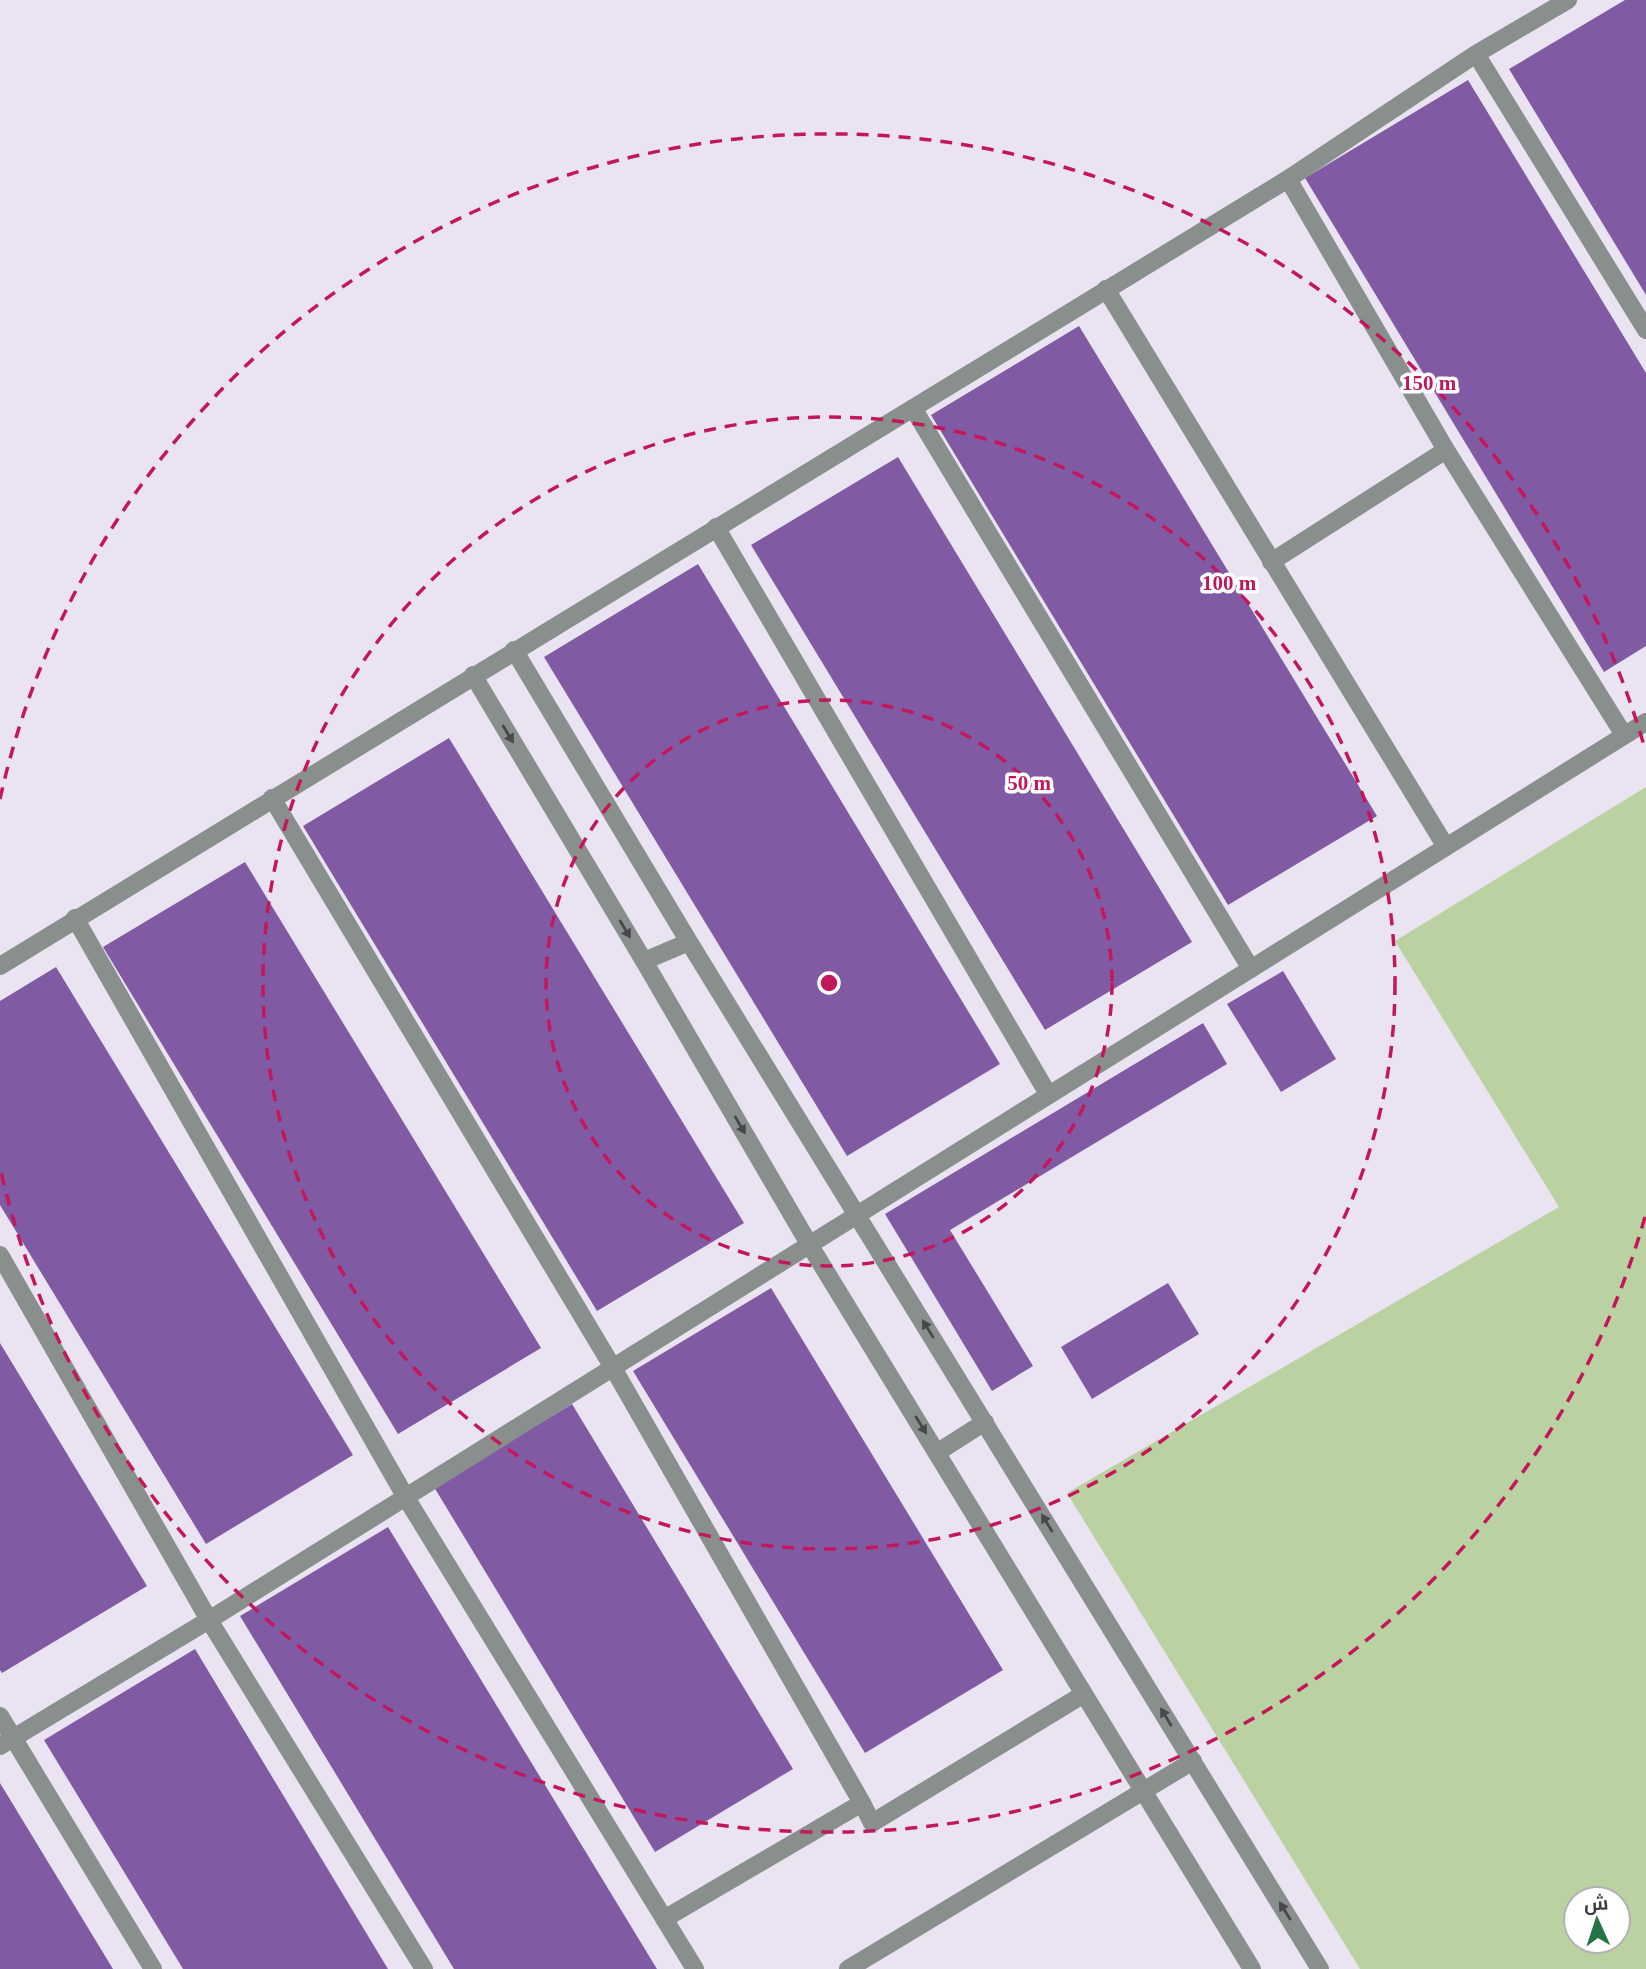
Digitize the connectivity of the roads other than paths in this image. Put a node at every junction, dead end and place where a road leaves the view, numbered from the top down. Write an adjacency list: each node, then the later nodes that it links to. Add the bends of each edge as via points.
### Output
1 (1568, 0): 2 (street)
2 (1476, 54): 3 (street); 5 (street)
3 (1288, 179): 4 (street); 7 (street)
4 (1106, 289): 6 (street); 9 (street)
5 (1646, 330)
6 (913, 408): 8 (street); 20 (street)
7 (1446, 450): 9 (street); 13 (street)
8 (716, 527): 10 (street); 21 (street)
9 (1271, 562): 15 (street)
10 (514, 650): 11 (street); 17 (street)
11 (473, 675): 14 (street); 18 (street, one-way to 18)
12 (1646, 722): 13 (street)
13 (1624, 735): 15 (street)
14 (272, 798): 16 (street); 25 (street)
15 (1446, 847): 20 (street)
16 (75, 918): 19 (street); 28 (street)
17 (689, 942): 18 (street); 22 (street)
18 (645, 961): 23 (street, one-way to 23)
19 (0, 966)
20 (1251, 969): 21 (street)
21 (1048, 1094): 22 (street)
22 (857, 1214): 23 (street); 26 (street, one-way to 22)
23 (809, 1244): 25 (street); 27 (street, one-way to 27)
24 (0, 1255): 29 (street)
25 (612, 1366): 28 (street); 35 (street)
26 (985, 1422): 27 (street); 33 (street, one-way to 26)
27 (938, 1452): 30 (street)
28 (405, 1496): 29 (street); 36 (street)
29 (209, 1620): 32 (street); 38 (street)
30 (1084, 1694): 34 (street); 35 (street, via 872,1823)
31 (0, 1716): 32 (street)
32 (7, 1742): 37 (street)
33 (1193, 1761): 34 (street); 42 (street, one-way to 33)
34 (1143, 1791): 40 (street); 41 (street)
35 (862, 1803): 36 (street)
36 (664, 1919): 39 (street)
37 (153, 1969)
38 (424, 1969)
39 (695, 1969)
40 (848, 1969)
41 (1252, 1969)
42 (1320, 1969)

